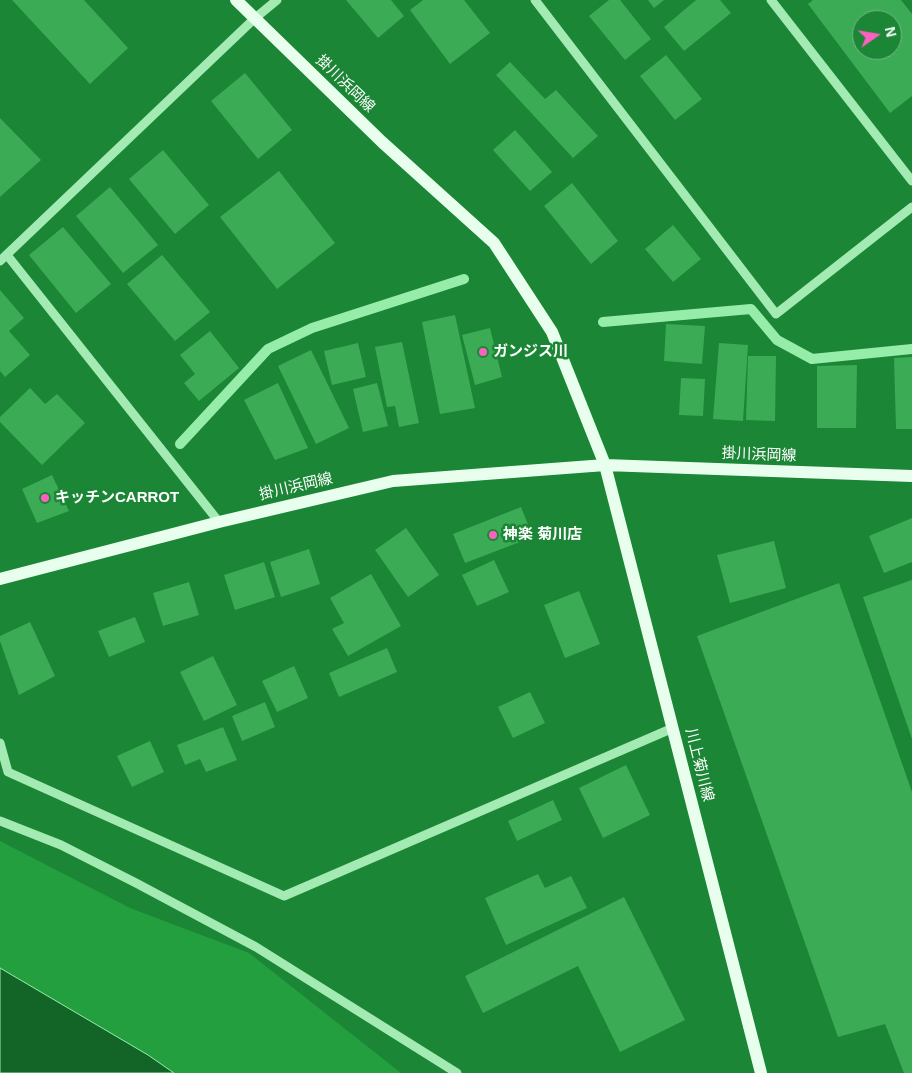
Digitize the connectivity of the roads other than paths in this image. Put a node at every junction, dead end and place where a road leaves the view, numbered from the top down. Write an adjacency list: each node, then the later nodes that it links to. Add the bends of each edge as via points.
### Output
1 (236, 0): 5 (main road, 掛川浜岡線)
2 (277, 0): 5 (street)
3 (535, 0): 7 (street, via 776,314)
4 (770, 0): 6 (street)
5 (254, 19): 8 (street); 9 (main road, 掛川浜岡線, via 494,244 552,332)
6 (912, 181)
7 (912, 207)
8 (3, 258): 11 (street)
9 (606, 465): 10 (main road, 掛川浜岡線); 11 (main road, 掛川浜岡線, via 393,481); 13 (main road, 川上菊川線)
10 (912, 476)
11 (219, 522): 12 (main road, 掛川浜岡線)
12 (0, 579)
13 (673, 728): 14 (street, via 284,896 8,772); 17 (main road, 川上菊川線)
14 (0, 743)
15 (0, 821): 16 (street, via 86,858 256,947)
16 (457, 1073)
17 (761, 1073)

